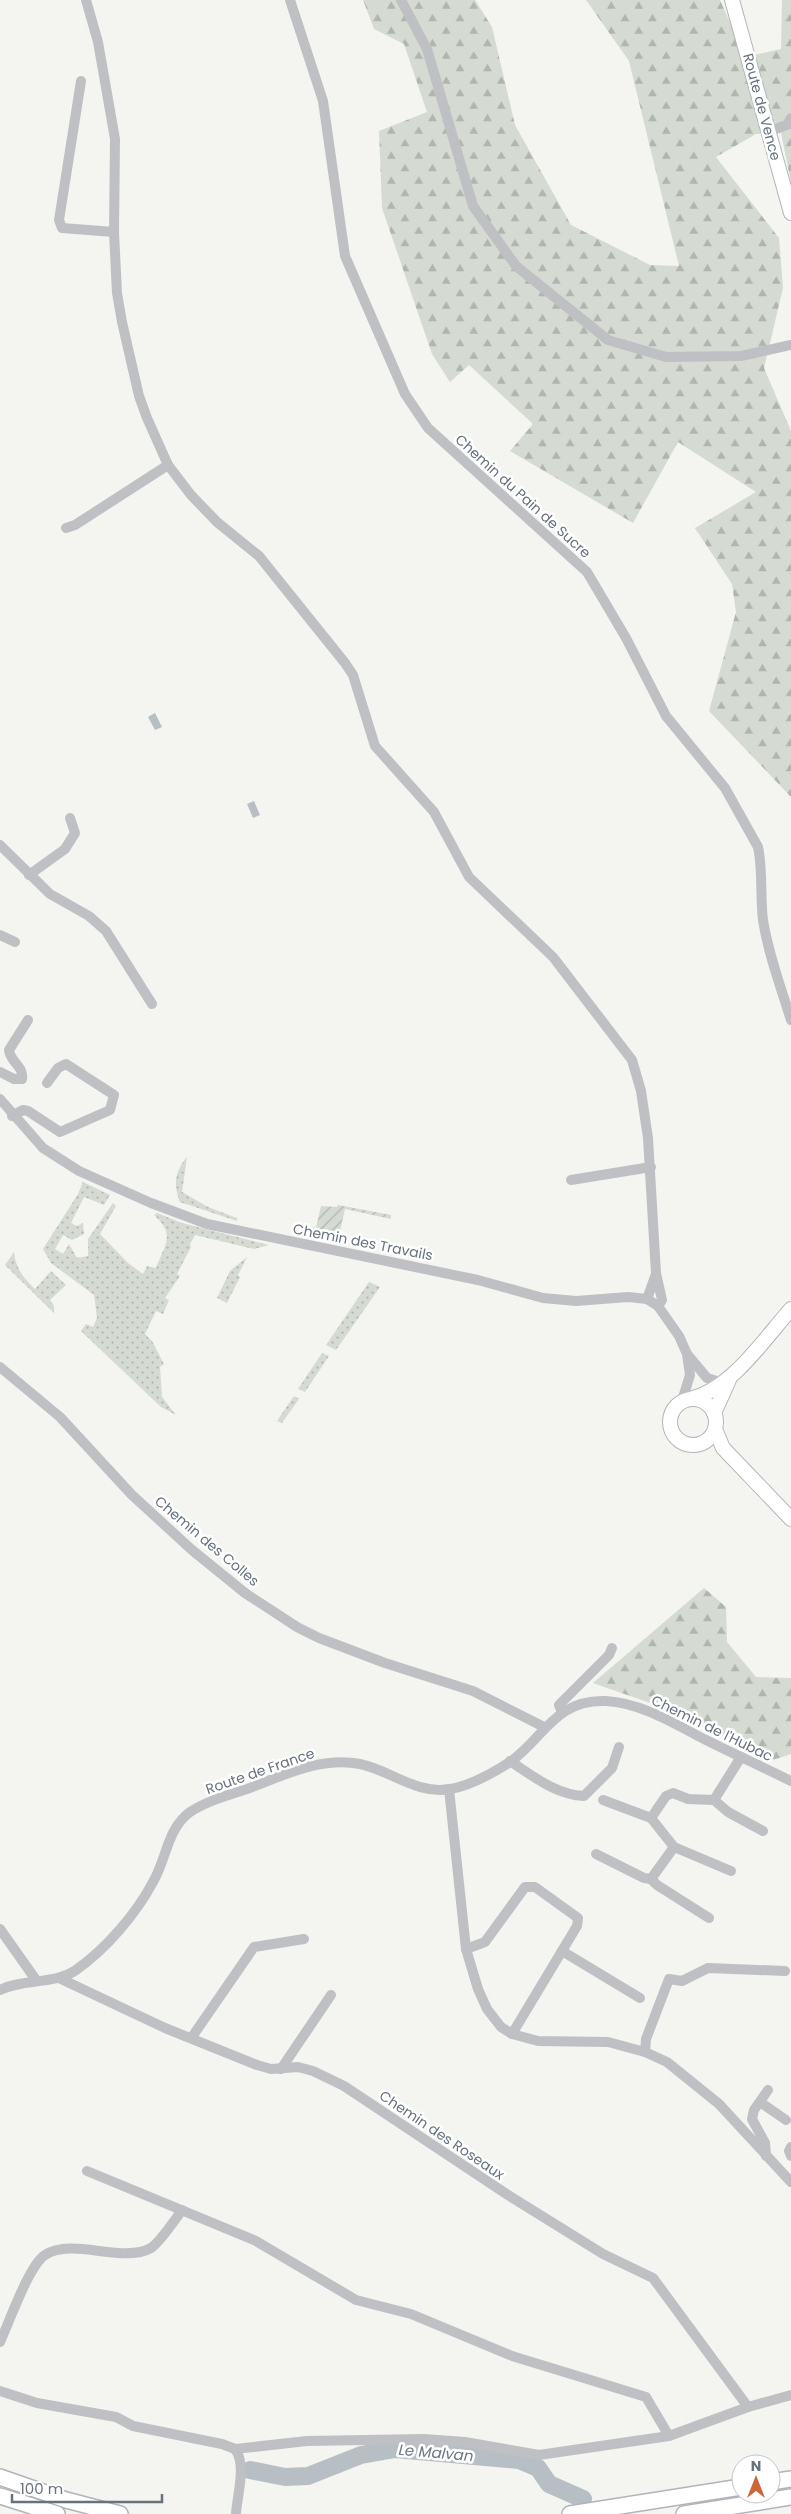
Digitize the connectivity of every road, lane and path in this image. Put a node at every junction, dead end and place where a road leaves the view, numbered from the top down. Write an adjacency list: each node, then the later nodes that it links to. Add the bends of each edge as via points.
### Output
1 (86, 0): 9 (street, via 98,42 115,139)
2 (290, 0): 20 (street, Chemin du Pain de Sucre, via 323,101 345,256 405,394 428,428 587,572 666,716 725,788 758,847 764,923)
3 (401, 0): 10 (street, via 426,49 474,206 516,266 608,340 658,355 740,356)
4 (732, 0): 7 (main road, Route de Vence)
5 (81, 81): 9 (street, via 59,220 62,228)
6 (791, 118): 7 (street, via 787,125)
7 (769, 131): 8 (main road, Route de Vence)
8 (791, 213)
9 (114, 232): 11 (street, via 117,293 139,396)
10 (791, 346)
11 (168, 465): 12 (street); 25 (street, via 216,522 259,556 340,655 353,675 375,746 434,812 469,877 553,957 624,1047 638,1075)
12 (66, 528)
13 (70, 818): 15 (street, via 75,833 64,849)
14 (0, 845): 15 (street)
15 (29, 875): 18 (street, via 50,894 90,916 106,931)
16 (0, 936): 17 (street)
17 (15, 942)
18 (152, 1004)
19 (28, 1020): 21 (street, via 9,1050 21,1069 22,1079)
20 (791, 1020)
21 (0, 1072)
22 (47, 1083): 24 (street, via 58,1068 66,1064 114,1095 110,1110 60,1132 28,1111)
23 (0, 1099): 24 (street, Chemin des Travails)
24 (12, 1116): 28 (street, Chemin des Travails, via 43,1148 79,1171 207,1224 478,1280 543,1298 576,1301)
25 (651, 1167): 26 (street); 27 (street)
26 (571, 1180)
27 (656, 1273): 28 (street); 29 (street, via 662,1300)
28 (647, 1299): 29 (street, Chemin des Travails)
29 (658, 1306): 31 (street, Chemin des Travails)
30 (791, 1308): 34 (main road)
31 (687, 1354): 33 (street, Chemin des Travails); 34 (street, via 707,1378)
32 (0, 1367): 43 (street, Chemin des Colles, via 60,1417 132,1495 253,1599 319,1638 392,1666 473,1691)
33 (690, 1375): 35 (street, Chemin des Travails); 35 (street, Chemin des Travails)
34 (727, 1380): 35 (main road); 36 (main road)
35 (694, 1399): 36 (main road); 38 (main road, via 670,1415 670,1428 681,1442)
36 (714, 1413): 37 (main road)
37 (715, 1429): 38 (main road); 39 (main road, via 723,1448)
38 (700, 1444): 39 (main road)
39 (738, 1465): 40 (main road)
40 (789, 1514)
41 (612, 1648): 42 (street, Route de France, via 610,1655 559,1705)
42 (562, 1713): 43 (street, Route de France); 45 (street, Chemin de l'Hubac, via 589,1702 627,1705 652,1712)
43 (544, 1727): 46 (street, Route de France)
44 (619, 1747): 46 (street, via 612,1768 584,1796 574,1796 548,1786)
45 (740, 1757): 47 (street, Chemin de l'Hubac); 50 (street)
46 (510, 1761): 48 (street, Route de France)
47 (791, 1781)
48 (449, 1789): 60 (street); 63 (street, Route de France, via 418,1787 380,1769 360,1764 328,1763 309,1766 200,1806 173,1830 153,1882 126,1921 95,1954)
49 (603, 1800): 51 (street)
50 (714, 1800): 51 (street, via 688,1799 673,1793 666,1796); 52 (street, via 728,1812)
51 (651, 1818): 53 (street)
52 (763, 1831)
53 (674, 1847): 55 (street); 56 (street)
54 (596, 1854): 56 (street)
55 (731, 1871)
56 (651, 1879): 57 (street)
57 (709, 1918)
58 (0, 1929): 64 (street)
59 (304, 1939): 69 (street, via 254,1947)
60 (466, 1949): 61 (street, via 485,1942 525,1887 535,1887 578,1918 577,1926); 68 (street, via 487,2009 501,2027)
61 (562, 1951): 67 (street); 68 (street)
62 (785, 1971): 70 (street, via 708,1968 682,1981 669,1979 646,2039)
63 (61, 1978): 64 (street); 69 (street, Chemin des Roseaux, via 165,2028)
64 (36, 1980): 65 (street)
65 (0, 1990)
66 (331, 1995): 71 (street)
67 (640, 1998)
68 (512, 2034): 70 (street, via 538,2040 608,2042)
69 (192, 2037): 71 (street, Chemin des Roseaux, via 257,2065)
70 (645, 2052): 76 (street, via 667,2062 719,2104)
71 (281, 2069): 84 (street, Chemin des Roseaux, via 298,2067 344,2086 508,2195 603,2254 653,2278)
72 (768, 2090): 73 (street)
73 (760, 2102): 74 (street); 76 (street, via 752,2119 765,2143)
74 (786, 2120)
75 (791, 2147): 77 (street)
76 (766, 2156): 79 (street)
77 (791, 2156)
78 (87, 2171): 80 (street)
79 (791, 2182)
80 (182, 2210): 81 (street, via 152,2247 138,2252 63,2250 46,2255 35,2266); 85 (street, via 256,2241 356,2300 411,2314 512,2356 646,2397)
81 (0, 2342)
82 (0, 2391): 86 (street, via 37,2404 116,2417 134,2426)
83 (791, 2395): 84 (street)
84 (748, 2407): 85 (street)
85 (669, 2436): 86 (street, via 539,2455 465,2442 424,2439 307,2441)
86 (235, 2449): 93 (street, via 241,2464)
87 (0, 2477): 92 (main road, via 66,2500)
88 (731, 2489): 94 (main road)
89 (0, 2496): 91 (main road)
90 (791, 2497): 95 (main road)
91 (57, 2514)
92 (120, 2514)
93 (236, 2514)
94 (570, 2514)
95 (684, 2514)

